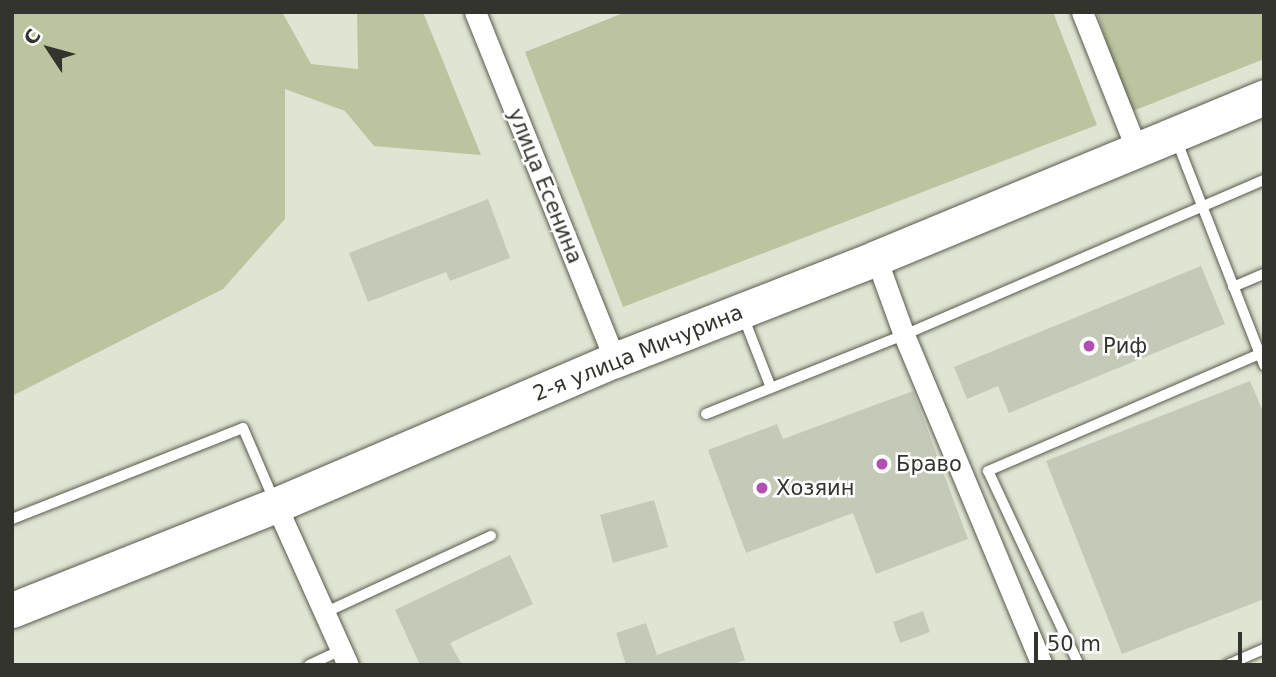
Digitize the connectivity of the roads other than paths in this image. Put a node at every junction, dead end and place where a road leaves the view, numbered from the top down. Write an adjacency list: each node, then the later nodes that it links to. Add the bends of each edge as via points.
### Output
1 (475, 12): 13 (street, улица Есенина)
2 (1082, 12): 5 (street)
3 (1264, 97): 4 (main road, 2-я улица Мичурина)
4 (1174, 133): 5 (main road, 2-я улица Мичурина); 7 (lane)
5 (1136, 148): 8 (main road, 2-я улица Мичурина)
6 (1264, 180): 7 (lane)
7 (1202, 207): 10 (lane); 12 (lane)
8 (876, 258): 11 (main road, 2-я улица Мичурина); 12 (street)
9 (1264, 274): 10 (lane)
10 (1233, 288): 14 (lane)
11 (741, 310): 13 (main road, 2-я улица Мичурина); 15 (lane)
12 (904, 335): 15 (lane); 25 (street)
13 (615, 360): 17 (main road, 2-я улица Мичурина)
14 (1262, 360): 26 (lane, via 988,471)
15 (771, 388): 16 (lane)
16 (706, 414)
17 (276, 505): 18 (lane, via 243,428); 20 (main road, 2-я улица Мичурина); 21 (street)
18 (12, 519)
19 (491, 536): 21 (lane)
20 (12, 610)
21 (324, 613): 23 (street)
22 (1264, 649): 27 (lane)
23 (345, 657): 24 (lane)
24 (309, 665)
25 (1042, 665)
26 (1079, 665)
27 (1227, 665)

